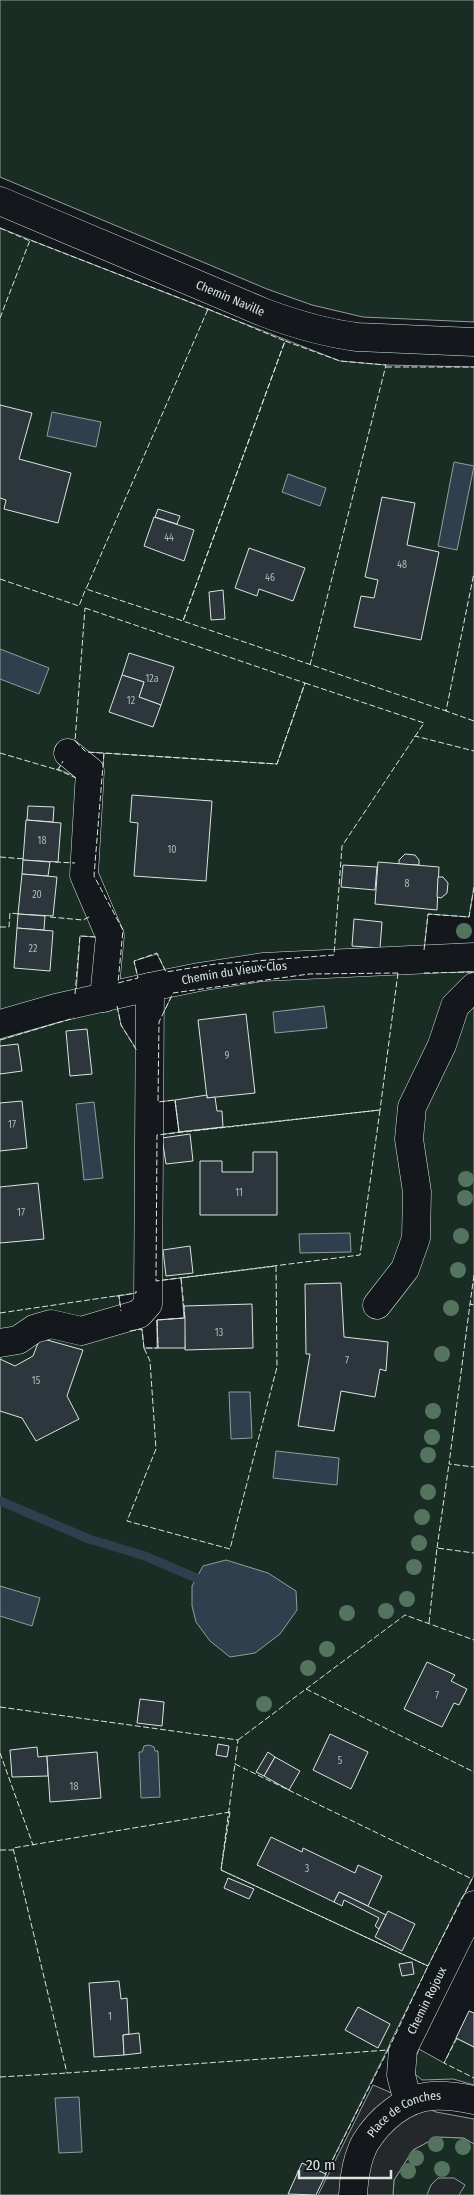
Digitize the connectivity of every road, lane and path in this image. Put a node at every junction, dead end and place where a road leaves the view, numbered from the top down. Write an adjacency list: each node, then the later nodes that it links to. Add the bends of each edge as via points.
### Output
1 (0, 201): 2 (street, Chemin Naville, via 299,325 357,338)
2 (474, 342)
3 (83, 759): 7 (street, via 84,875 110,936)
4 (474, 957): 5 (street, Chemin du Vieux-Clos, via 263,967)
5 (150, 987): 7 (street, Chemin du Vieux-Clos); 10 (street, via 148,1304 139,1314 81,1331 51,1324 34,1329 18,1340)
6 (474, 987): 9 (street, via 455,1006 442,1046 412,1107 410,1139 417,1192 416,1238 405,1269)
7 (104, 998): 8 (street, Chemin du Vieux-Clos)
8 (0, 1024)
9 (376, 1305)
10 (0, 1343)
11 (474, 1905): 13 (street, Chemin Rojoux, via 403,2049 401,2075)
12 (474, 2100): 13 (street, Place de Conches, via 430,2096)
13 (408, 2102): 14 (street, Place de Conches, via 384,2119 365,2144 354,2177)
14 (353, 2195)

